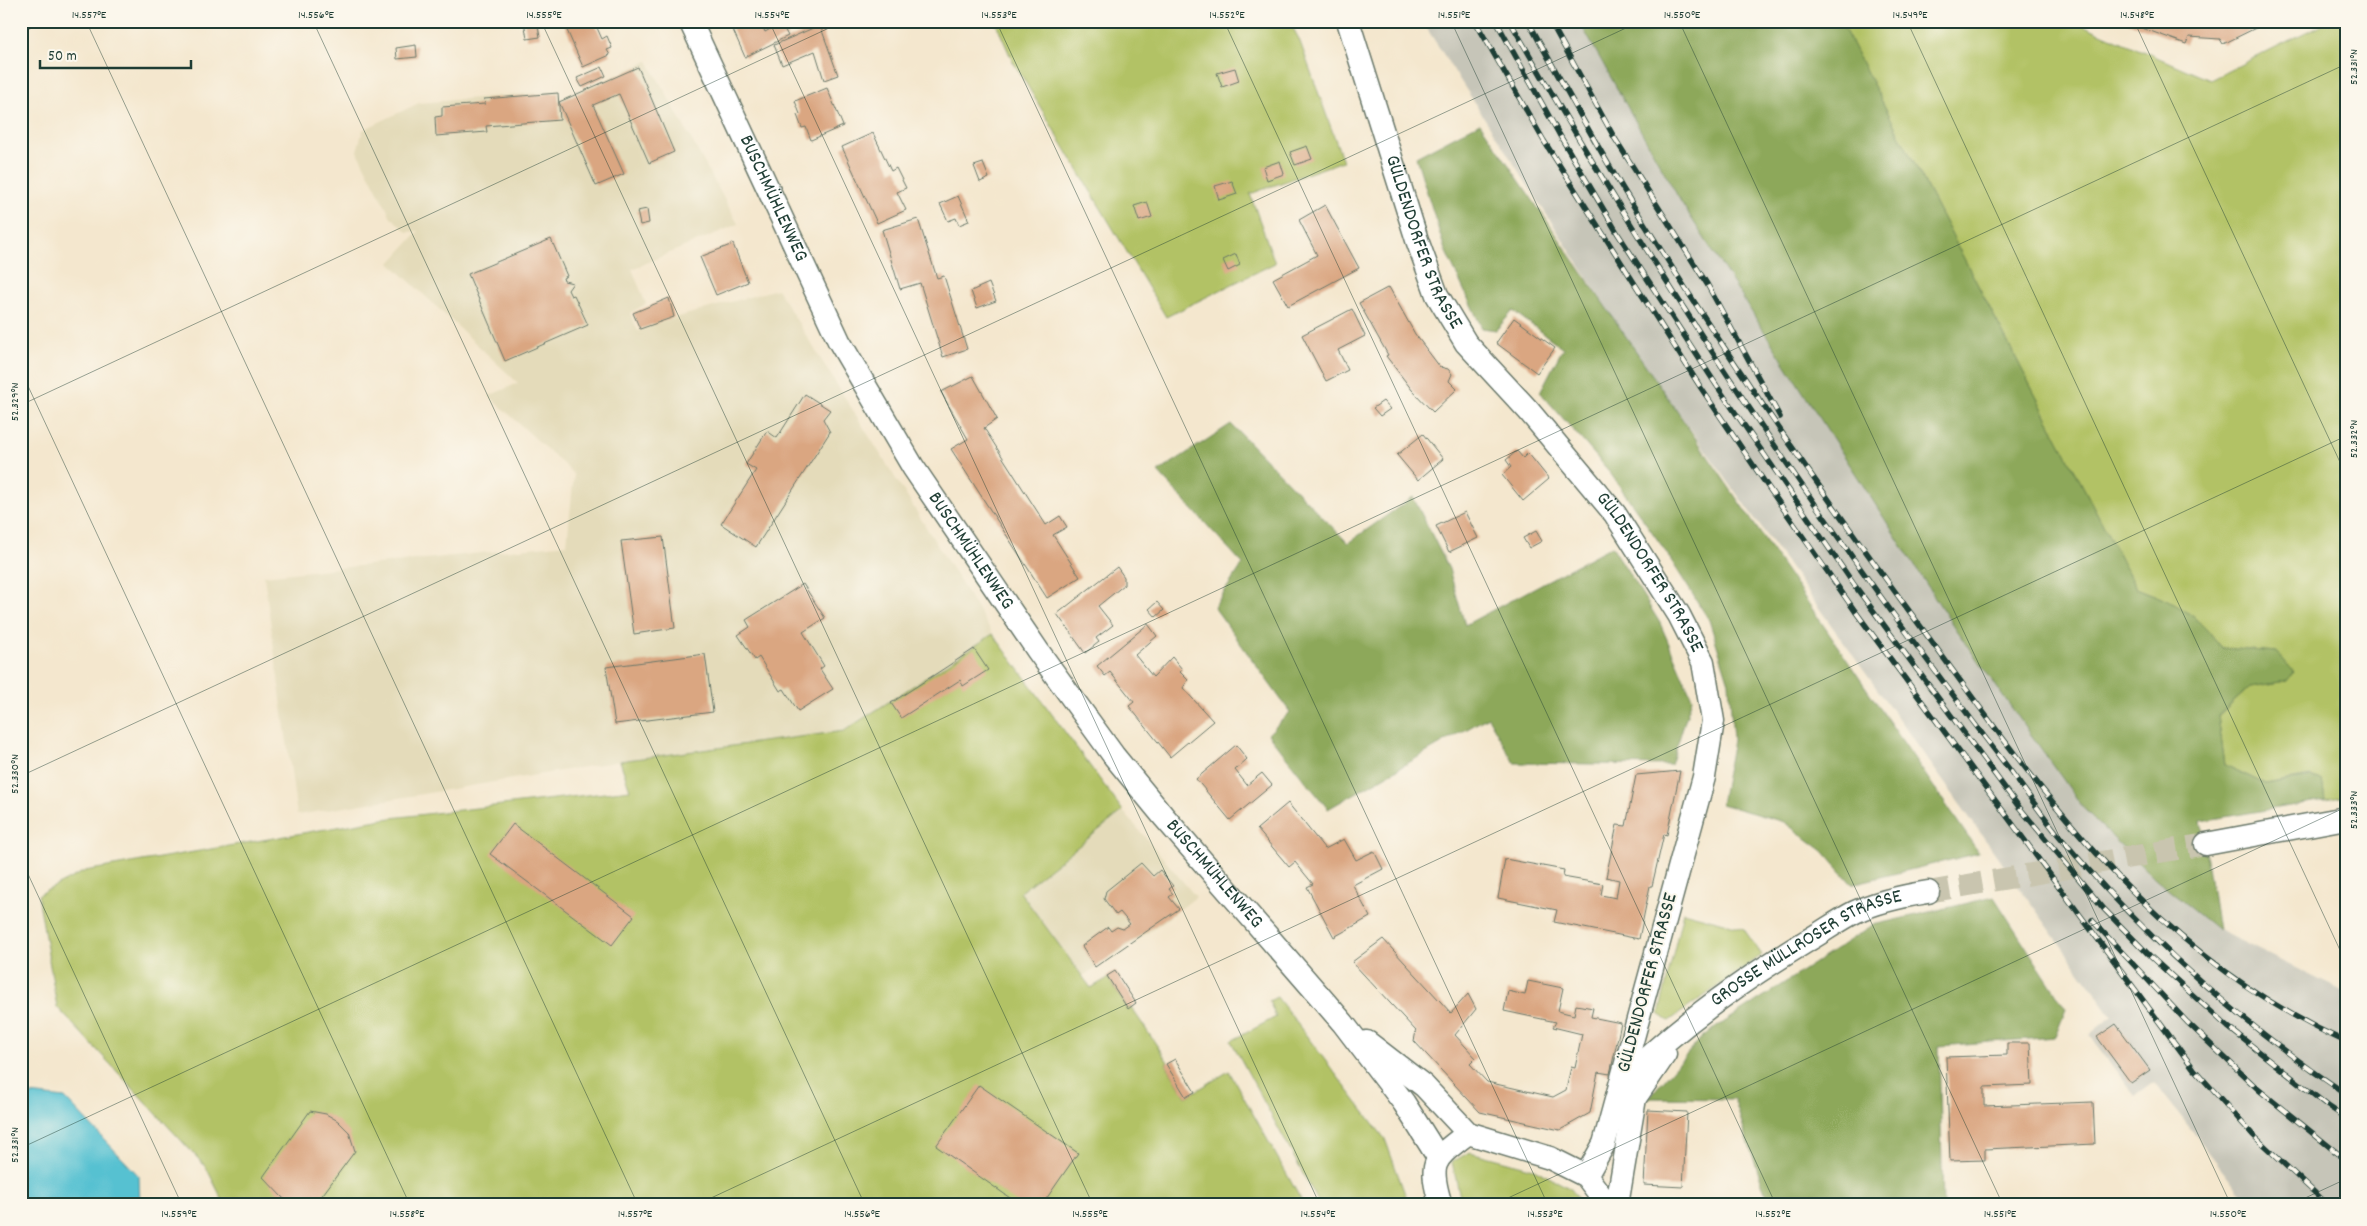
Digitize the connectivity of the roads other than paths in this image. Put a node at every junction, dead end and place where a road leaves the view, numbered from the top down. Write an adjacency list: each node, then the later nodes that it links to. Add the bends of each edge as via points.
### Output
1 (690, 21): 7 (street, BUSCHMÜHLENWEG, via 839,342 913,467 1114,756)
2 (1348, 21): 8 (street, GÜLDENDORFER STRASSE, via 1437,295 1466,343 1528,410 1615,514 1678,614 1703,662 1713,721 1704,777)
3 (2346, 818): 4 (street)
4 (2206, 844)
5 (1928, 892): 6 (street, GROSSE MÜLLROSER STRASSE, via 1900,896 1856,912 1784,955)
6 (1692, 1020): 8 (street, GROSSE MÜLLROSER STRASSE, via 1660,1044); 14 (street, GROSSE MÜLLROSER STRASSE, via 1660,1059 1635,1098)
7 (1343, 1023): 9 (street, BUSCHMÜHLENWEG, via 1424,1086); 10 (street, BUSCHMÜHLENWEG, via 1404,1103)
8 (1622, 1082): 11 (street, GÜLDENDORFER STRASSE, via 1604,1144)
9 (1468, 1133): 10 (street); 11 (street, via 1550,1158)
10 (1438, 1157): 12 (street, via 1434,1171)
11 (1586, 1176): 13 (street)
12 (1441, 1205)
13 (1608, 1205)
14 (1618, 1205)

